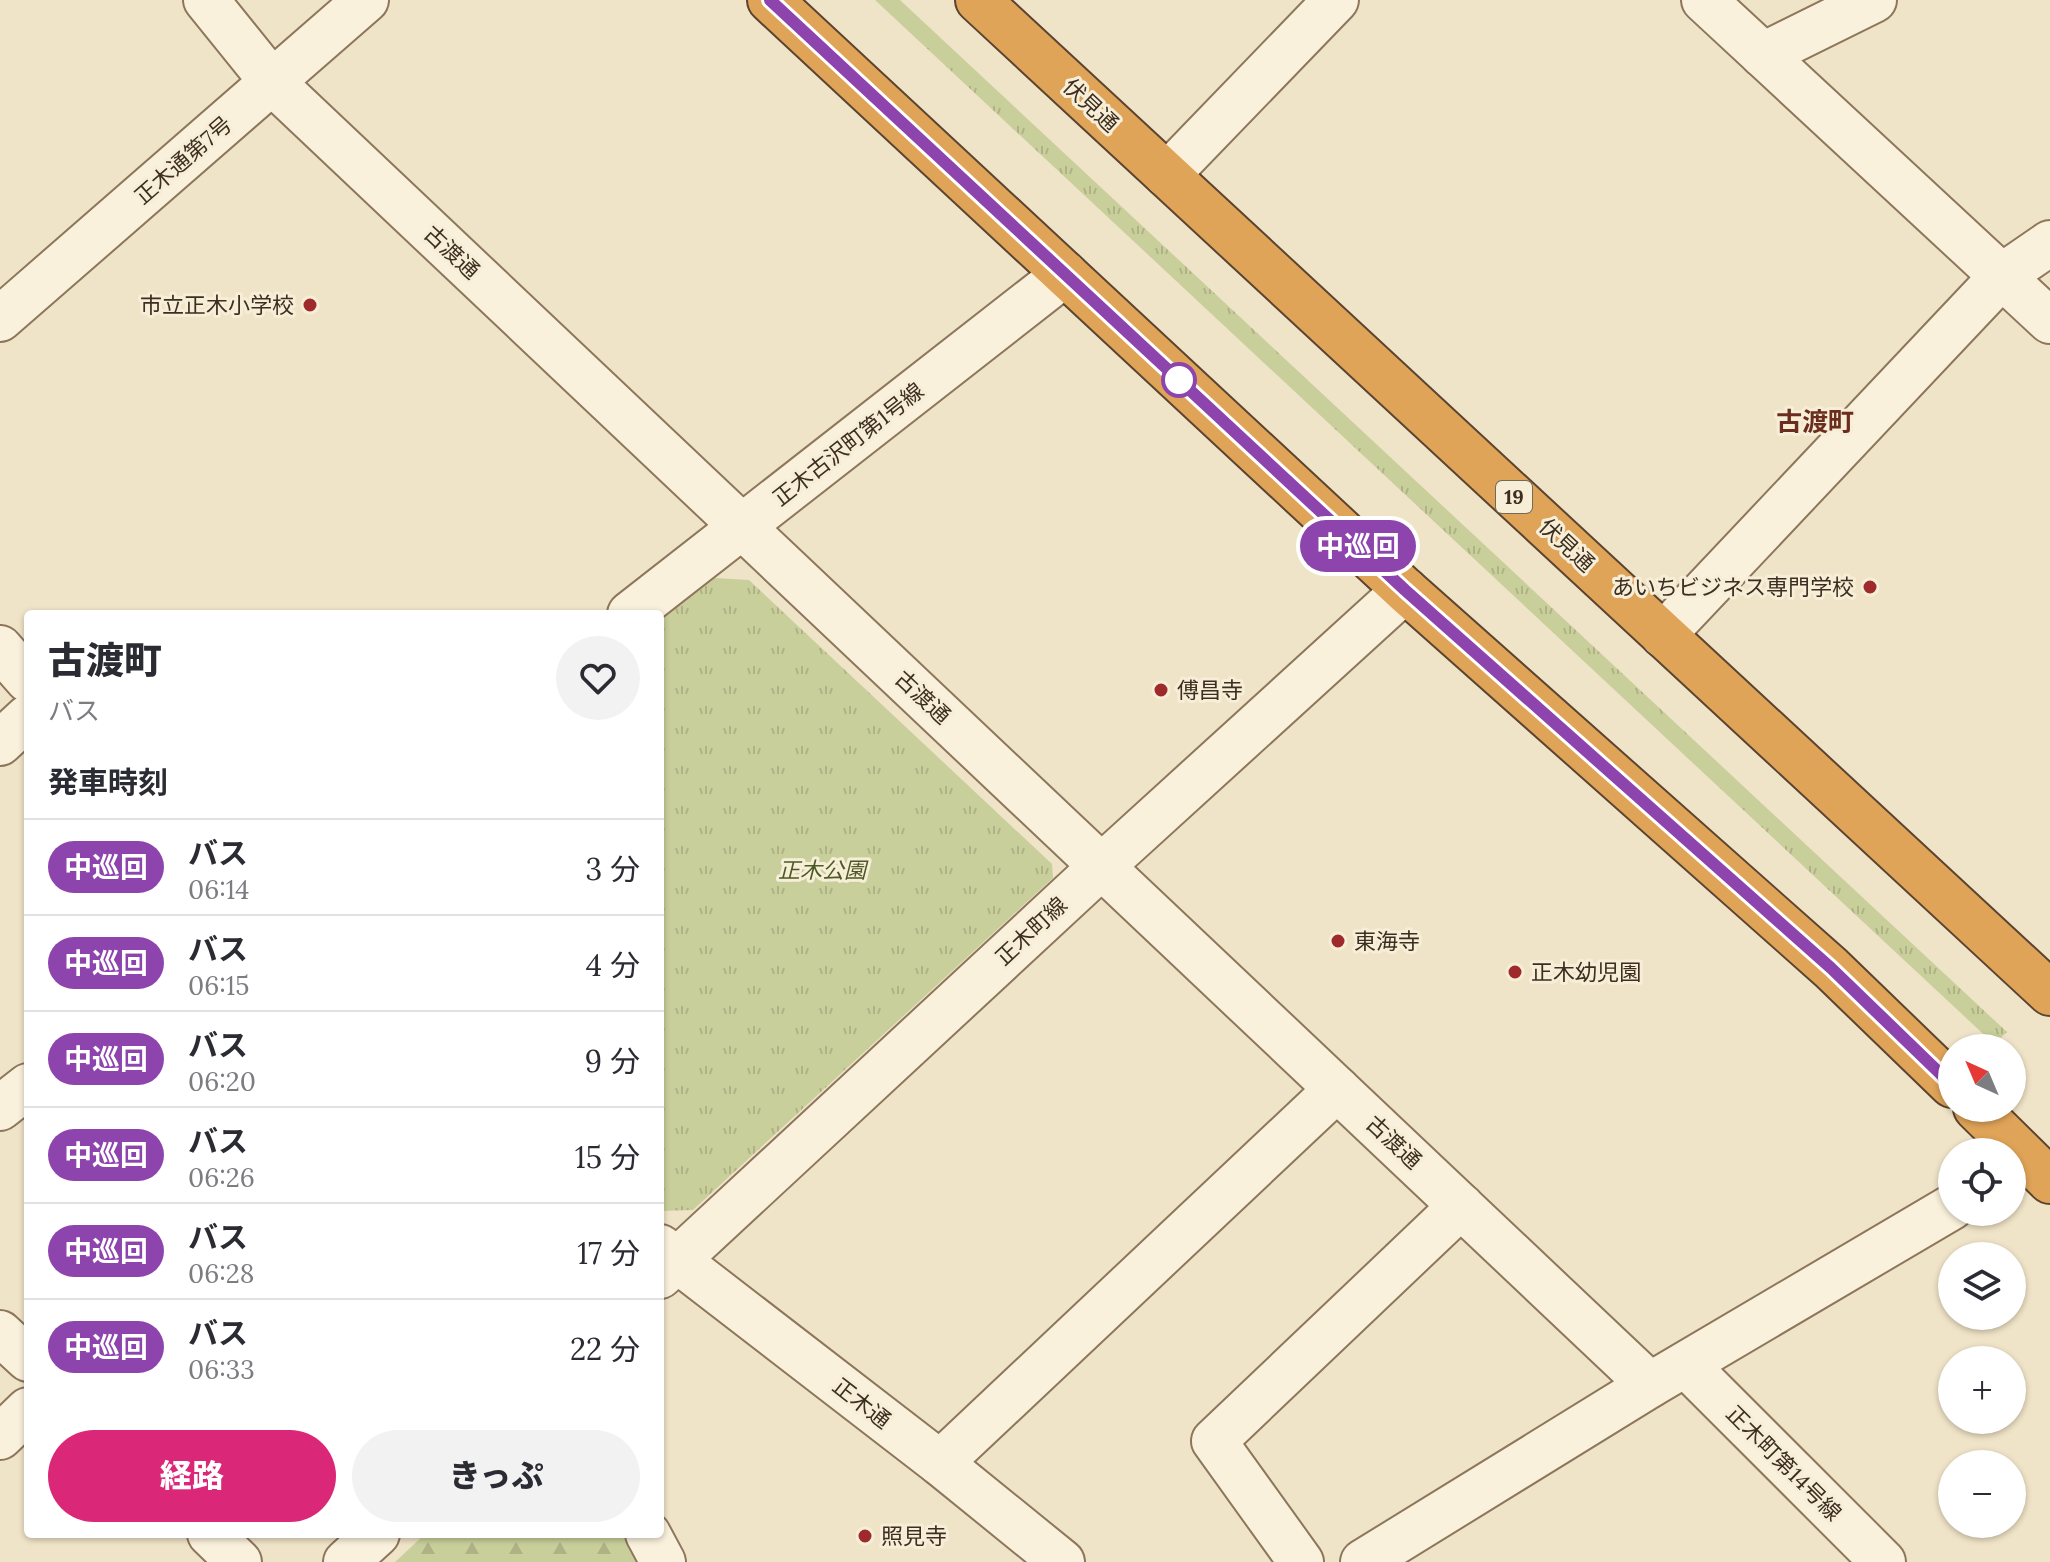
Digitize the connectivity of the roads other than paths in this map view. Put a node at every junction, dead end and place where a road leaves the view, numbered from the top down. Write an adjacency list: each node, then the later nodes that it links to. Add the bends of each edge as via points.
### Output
1 (206, 0): 9 (street, 古渡通)
2 (366, 0): 9 (street, 正木通第7号)
3 (770, 0): 12 (highway)
4 (978, 0): 10 (highway, 伏見通 / 19)
5 (1336, 0): 10 (street)
6 (1704, 0): 8 (street)
7 (1874, 0): 8 (street)
8 (1763, 55): 13 (street)
9 (273, 83): 14 (street, 正木通第7号); 16 (street, 古渡通)
10 (1167, 175): 19 (highway, 伏見通 / 19)
11 (2050, 243): 13 (street)
12 (1065, 274): 16 (street, 正木古沢町第1号線); 17 (highway)
13 (2002, 276): 15 (street); 19 (street)
14 (0, 319)
15 (2050, 321)
16 (742, 526): 18 (street, 正木古沢町第1号線); 24 (street, 古渡通)
17 (1405, 590): 24 (street, 正木町線); 26 (highway, via 1831,968)
18 (635, 610)
19 (1663, 635): 25 (highway, 伏見通 / 19)
20 (0, 648): 21 (street)
21 (24, 675)
22 (24, 721): 23 (street)
23 (0, 743)
24 (1102, 866): 28 (street, 古渡通); 34 (street, 正木町線)
25 (2050, 993)
26 (1938, 1071)
27 (24, 1089): 29 (street)
28 (1337, 1089): 32 (street, 古渡通); 40 (street)
29 (0, 1108)
30 (1990, 1122): 31 (highway)
31 (2036, 1166)
32 (1461, 1206): 37 (street, 古渡通); 48 (street, via 1214,1441)
33 (1938, 1215): 37 (street)
34 (666, 1261): 40 (street, 正木通)
35 (0, 1333): 36 (street)
36 (24, 1355)
37 (1668, 1375): 49 (street); 50 (street, 正木町第14号線)
38 (24, 1414): 39 (street)
39 (0, 1437)
40 (940, 1463): 47 (street, 正木通)
41 (214, 1538): 44 (street)
42 (373, 1538): 45 (street)
43 (650, 1538): 46 (street)
44 (239, 1562)
45 (346, 1562)
46 (663, 1562)
47 (1062, 1562)
48 (1301, 1562)
49 (1363, 1562)
50 (1883, 1562)

